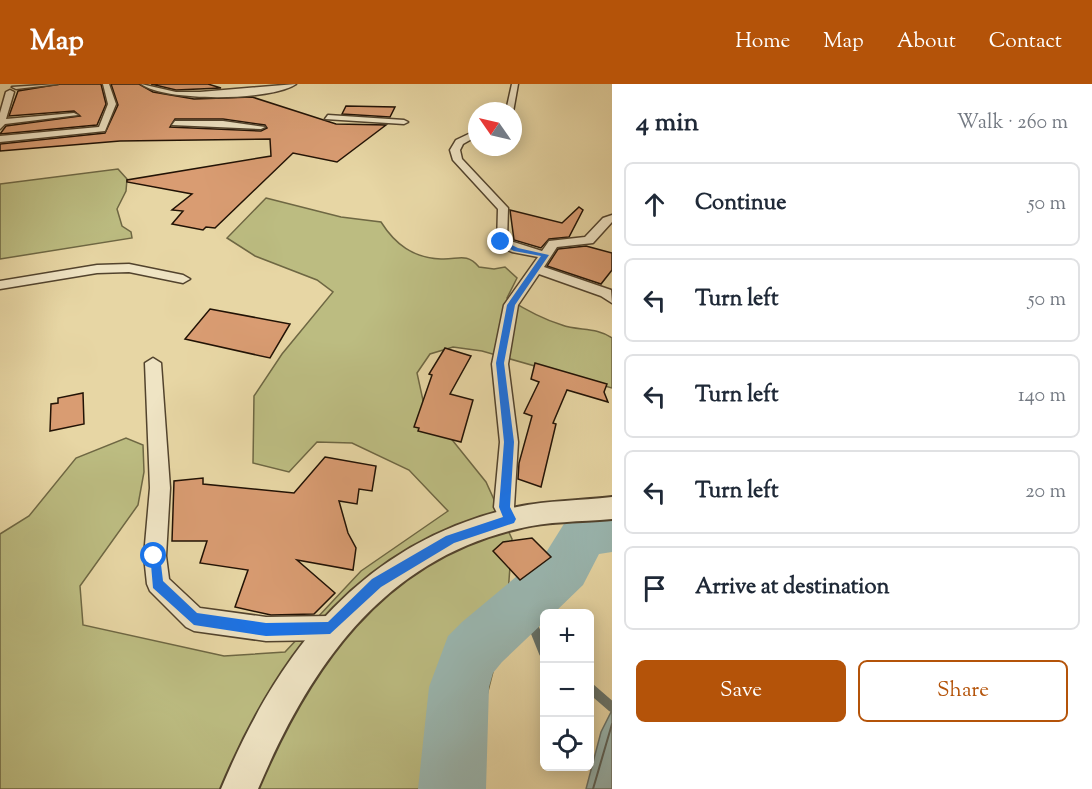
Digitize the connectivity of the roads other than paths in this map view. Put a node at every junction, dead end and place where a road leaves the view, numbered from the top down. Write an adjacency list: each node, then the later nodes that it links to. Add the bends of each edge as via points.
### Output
1 (55, 84): 7 (street)
2 (106, 84): 19 (street, via 112,104 102,129)
3 (144, 84): 9 (street)
4 (177, 84): 9 (street)
5 (293, 84): 9 (street, via 235,93)
6 (515, 84): 10 (street)
7 (16, 88): 8 (street); 11 (street)
8 (0, 92)
9 (164, 92)
10 (512, 102)
11 (4, 103): 14 (street)
12 (74, 115): 14 (street)
13 (328, 117): 15 (street)
14 (1, 122)
15 (404, 122)
16 (175, 123): 17 (street)
17 (261, 127)
18 (468, 138): 21 (street, via 455,150 458,160 503,208 501,242)
19 (0, 139)
20 (612, 218): 21 (street, via 589,240 553,244)
21 (542, 262): 24 (street); 27 (street, via 511,305 500,363 509,442 504,507)
22 (183, 279): 23 (street, via 129,268 98,269)
23 (0, 285)
24 (612, 299)
25 (153, 363): 28 (street, via 160,488 154,556 158,584 194,619 266,629)
26 (612, 508): 27 (street)
27 (510, 519): 28 (street, via 450,540 376,583)
28 (330, 628): 29 (street, via 278,707)
29 (240, 789)

